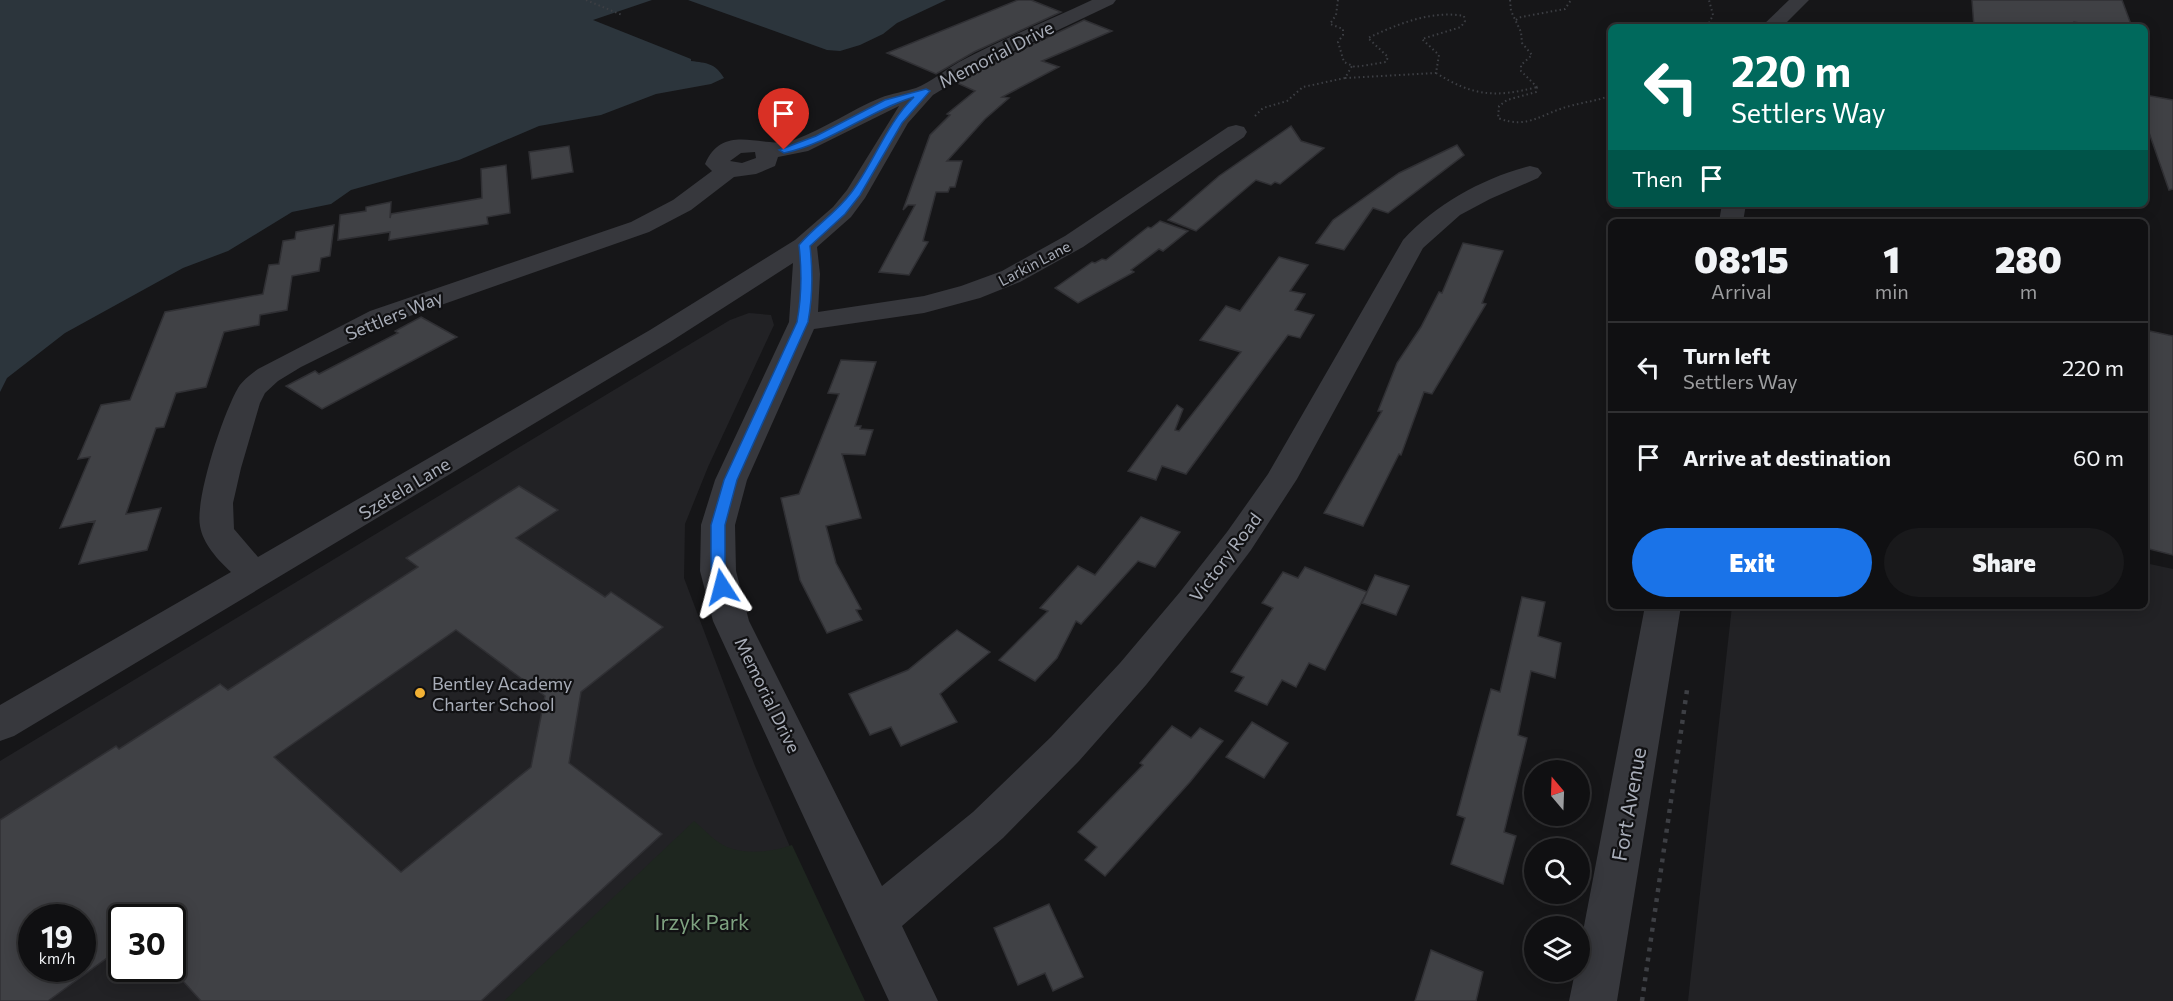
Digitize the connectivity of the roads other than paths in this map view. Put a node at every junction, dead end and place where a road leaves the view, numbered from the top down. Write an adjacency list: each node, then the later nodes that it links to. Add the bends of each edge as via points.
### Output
1 (1107, 0): 4 (street, Memorial Drive, via 967,66)
2 (1800, 0): 3 (street)
3 (1774, 24)
4 (926, 91): 7 (street, Memorial Drive, via 898,122 857,193); 9 (street, Settlers Way, via 889,102 800,146 767,153 767,161 749,170 728,170 681,205 640,227 404,307 268,375 253,388 245,403 215,508 216,528 225,546)
5 (1236, 132): 8 (street, Larkin Lane, via 1064,249 1003,280 916,306)
6 (1530, 173): 12 (street, Victory Road, via 1457,205 1425,229 1412,245 1281,479 1193,601 1056,758 988,825)
7 (804, 245): 8 (street, Memorial Drive, via 808,284); 9 (street, Szetela Lane, via 660,336)
8 (802, 322): 12 (street, Memorial Drive, via 731,480 718,525 718,570 732,621)
9 (255, 575): 11 (street, Szetela Lane)
10 (1662, 609): 14 (street, Fort Avenue)
11 (0, 725)
12 (876, 919): 13 (street, Memorial Drive)
13 (914, 1001)
14 (1593, 1001)

